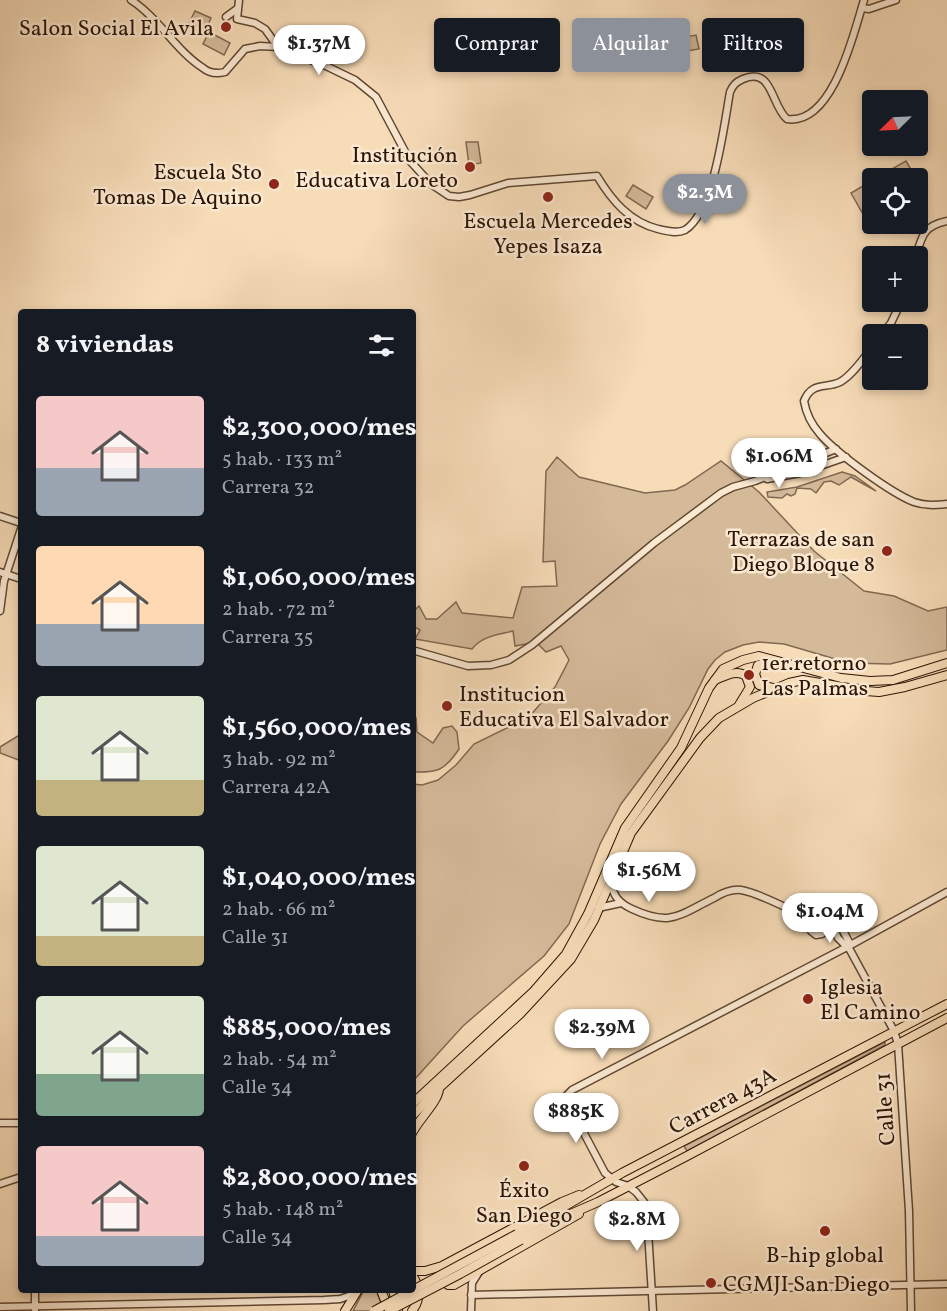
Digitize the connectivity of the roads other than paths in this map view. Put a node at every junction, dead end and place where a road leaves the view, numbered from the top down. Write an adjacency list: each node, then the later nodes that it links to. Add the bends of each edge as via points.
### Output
1 (131, 0): 9 (street, via 203,69 225,72 245,49)
2 (239, 0): 6 (street)
3 (864, 0): 5 (street)
4 (896, 0): 5 (street)
5 (862, 8): 10 (street, via 834,84 809,116 787,119 761,78 737,81 730,92 706,202 692,223 681,231 669,232 631,216 610,196 597,176 508,183 459,197 448,196 410,161 368,89 326,66)
6 (238, 9): 7 (street); 8 (street, via 237,19 255,23)
7 (226, 17)
8 (267, 33): 9 (street); 10 (street)
9 (260, 46): 10 (street)
10 (278, 48)
11 (947, 221): 12 (street, via 928,227)
12 (919, 246)
13 (862, 360): 14 (street, via 847,378 820,386 804,397 804,406 819,434)
14 (836, 449): 15 (street); 16 (street)
15 (846, 457): 16 (street, via 800,473); 17 (street, via 914,502)
16 (755, 481): 24 (street, via 733,487 709,501 517,656 499,663 468,666)
17 (947, 504)
18 (0, 516): 19 (street)
19 (18, 522)
20 (18, 536): 21 (street)
21 (3, 573): 22 (street); 23 (street)
22 (18, 578)
23 (0, 611)
24 (416, 651)
25 (779, 661): 26 (main road, via 853,681 893,680); 28 (main road, via 750,657 723,669); 29 (main road, via 762,663 755,671 759,685)
26 (947, 663)
27 (947, 675): 29 (main road, via 886,691 866,692 804,680)
28 (715, 680): 30 (main road, via 738,672 746,676 749,690); 43 (main road, via 681,748 625,828 566,954 533,992)
29 (779, 687): 30 (main road)
30 (738, 706): 31 (main road, via 708,728 639,820)
31 (611, 882): 33 (street, via 612,893); 34 (main road)
32 (947, 892): 37 (street)
33 (622, 903): 34 (street); 35 (street, via 668,919 741,890 802,915)
34 (598, 908): 42 (main road, via 571,959 520,1014)
35 (812, 923): 36 (street, via 820,920); 36 (street, via 811,932 816,935)
36 (830, 924): 37 (street, Calle 31)
37 (849, 945): 40 (street, Calle 31); 49 (street, via 572,1090 567,1095 573,1113)
38 (947, 1004): 40 (main road, Carrera 43A)
39 (947, 1018): 41 (main road, Carrera 43A)
40 (894, 1031): 41 (street, Calle 31); 49 (main road, Carrera 43A)
41 (898, 1044): 51 (main road, Carrera 43A); 59 (street, Calle 31)
42 (439, 1088): 44 (main road); 47 (main road)
43 (416, 1100)
44 (416, 1112)
45 (0, 1123): 46 (street)
46 (18, 1124)
47 (416, 1127)
48 (18, 1178): 50 (street)
49 (611, 1179): 51 (street); 52 (main road, Carrera 43A)
50 (0, 1184)
51 (628, 1186): 53 (main road, Carrera 43A); 62 (street, via 639,1195 646,1209)
52 (596, 1189): 54 (main road, Carrera 43A); 55 (main road, via 562,1202)
53 (598, 1202): 54 (main road, Carrera 43A); 56 (main road)
54 (519, 1237): 61 (main road, bridge); 73 (main road, bridge)
55 (442, 1266): 56 (main road, via 443,1280 450,1285); 57 (main road)
56 (480, 1269): 68 (street, via 473,1280)
57 (416, 1272)
58 (416, 1280): 75 (main road, via 418,1302)
59 (910, 1284): 60 (street); 62 (street); 78 (street, Calle 31)
60 (947, 1284)
61 (416, 1290)
62 (652, 1291): 68 (street); 77 (street)
63 (355, 1293): 70 (street, via 324,1300)
64 (356, 1293): 71 (main road)
65 (382, 1293): 73 (main road)
66 (394, 1293): 74 (main road)
67 (409, 1293): 72 (main road, bridge)
68 (471, 1295): 76 (street)
69 (0, 1306): 70 (street)
70 (35, 1308)
71 (345, 1311)
72 (374, 1311)
73 (389, 1311)
74 (399, 1311)
75 (412, 1311)
76 (471, 1311)
77 (653, 1311)
78 (911, 1311)

